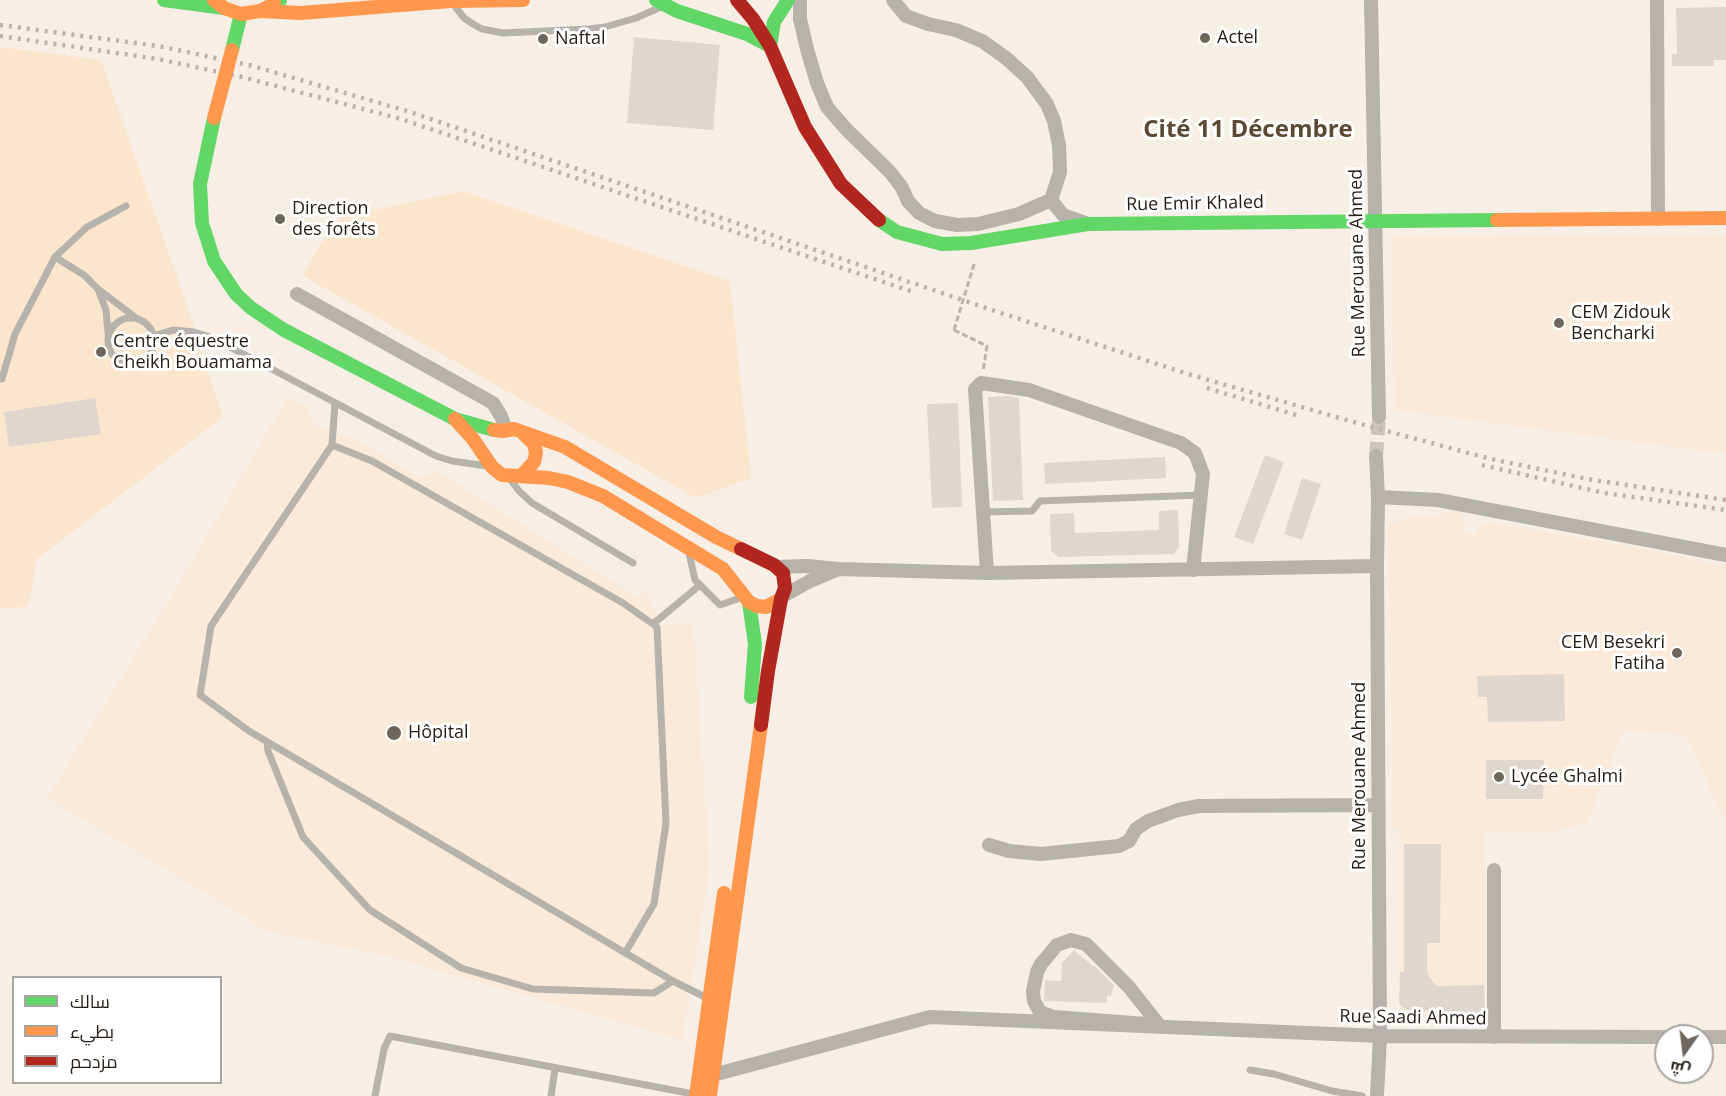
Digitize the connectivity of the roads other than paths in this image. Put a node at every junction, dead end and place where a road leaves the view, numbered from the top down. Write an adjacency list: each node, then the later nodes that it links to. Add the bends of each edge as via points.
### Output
1 (164, 0): 12 (main road)
2 (279, 0): 13 (main road)
3 (523, 0): 10 (main road)
4 (737, 0): 15 (main road, Rue Emir Khaled)
5 (788, 0): 15 (main road, via 774,22)
6 (800, 0): 16 (street, via 807,49 827,107 891,172 919,213 935,221 978,224 1019,214)
7 (893, 0): 16 (street, via 906,16 982,41 1027,77 1054,121 1060,172)
8 (1371, 0): 20 (street, Rue Merouane Ahmed)
9 (1657, 0): 19 (street)
10 (451, 1): 11 (lane, via 473,24 503,33 590,29 621,23); 13 (main road, via 301,13)
11 (661, 3): 15 (main road)
12 (219, 4): 14 (main road)
13 (260, 11): 14 (main road)
14 (241, 14): 31 (main road, bridge, via 200,184 202,223 214,261 236,294 266,320)
15 (770, 46): 21 (main road, Rue Emir Khaled, via 805,127 841,184 878,220 897,232 942,244 971,243)
16 (1051, 200): 21 (street, via 1063,215)
17 (126, 206): 22 (lane, via 87,227)
18 (1726, 218): 19 (main road, Rue Emir Khaled)
19 (1658, 219): 20 (main road, Rue Emir Khaled)
20 (1376, 220): 21 (main road, Rue Emir Khaled); 30 (street, Rue Merouane Ahmed)
21 (1088, 224)
22 (55, 257): 23 (lane); 28 (lane, via 15,334)
23 (98, 289): 25 (lane); 26 (lane, via 106,310)
24 (297, 294): 32 (street, via 493,403)
25 (138, 319): 26 (lane, via 117,322); 27 (lane)
26 (108, 334): 27 (lane, via 112,355 131,364 139,363 151,352)
27 (153, 336): 29 (lane, via 173,330 213,338)
28 (0, 379)
29 (335, 403): 34 (lane); 36 (lane, via 444,459)
30 (1379, 417)
31 (454, 419): 32 (main road); 36 (main road)
32 (504, 430): 33 (main road); 36 (main road, via 488,446)
33 (522, 432): 37 (main road, via 534,444 536,453 529,470); 44 (main road, via 579,454 692,523)
34 (332, 444): 52 (lane, via 372,461); 53 (lane, via 211,626 200,695)
35 (1376, 456): 39 (street, Rue Merouane Ahmed)
36 (490, 464): 37 (main road, via 502,475)
37 (515, 476): 41 (main road, via 549,478 586,488); 43 (lane, via 519,491 532,503)
38 (1201, 495): 40 (lane, via 1040,501 1032,510); 40 (street, via 1203,474 1195,453 1181,443 1029,390 981,383 975,389); 47 (street)
39 (1378, 497): 42 (street, via 1438,500); 45 (street, Rue Merouane Ahmed)
40 (983, 512): 48 (street)
41 (688, 548): 49 (lane, via 695,580); 50 (main road, via 723,569)
42 (1726, 555)
43 (633, 563)
44 (772, 565): 46 (street); 50 (main road, via 752,566 745,573); 51 (main road, via 785,580)
45 (1377, 566): 47 (street); 54 (street, Rue Merouane Ahmed)
46 (838, 570): 48 (street); 51 (street)
47 (1193, 570): 48 (street)
48 (987, 573)
49 (700, 585): 50 (lane, via 720,605); 52 (lane)
50 (745, 596): 51 (main road, via 757,606 766,607); 59 (main road, via 753,623 755,666)
51 (782, 597): 66 (main road, via 768,670)
52 (653, 624): 57 (lane, via 657,627 666,823 654,904)
53 (267, 742): 57 (lane); 58 (lane, via 303,837 370,910 461,968 533,989 654,993)
54 (1378, 805): 55 (street, via 1199,806 1148,821 1119,846 1041,854); 61 (street, Rue Merouane Ahmed)
55 (989, 845)
56 (1494, 870): 62 (street)
57 (625, 953): 58 (lane)
58 (673, 981): 59 (lane)
59 (709, 999): 67 (main road)
60 (1159, 1025): 60 (street, Rue Saadi Ahmed, via 1129,987 1086,944 1079,941 1057,945 1041,964 1033,991 1040,1012 1054,1017); 61 (street, Rue Saadi Ahmed); 66 (street, via 930,1017)
61 (1380, 1036): 62 (street, Rue Saadi Ahmed); 71 (street, Rue Merouane Ahmed)
62 (1494, 1037): 63 (street, Rue Saadi Ahmed)
63 (1654, 1037)
64 (555, 1069): 67 (lane); 68 (lane, via 390,1036); 69 (lane)
65 (1250, 1070): 70 (lane)
66 (713, 1075): 67 (main road)
67 (700, 1095)
68 (375, 1096)
69 (551, 1096)
70 (1362, 1096)
71 (1377, 1096)

